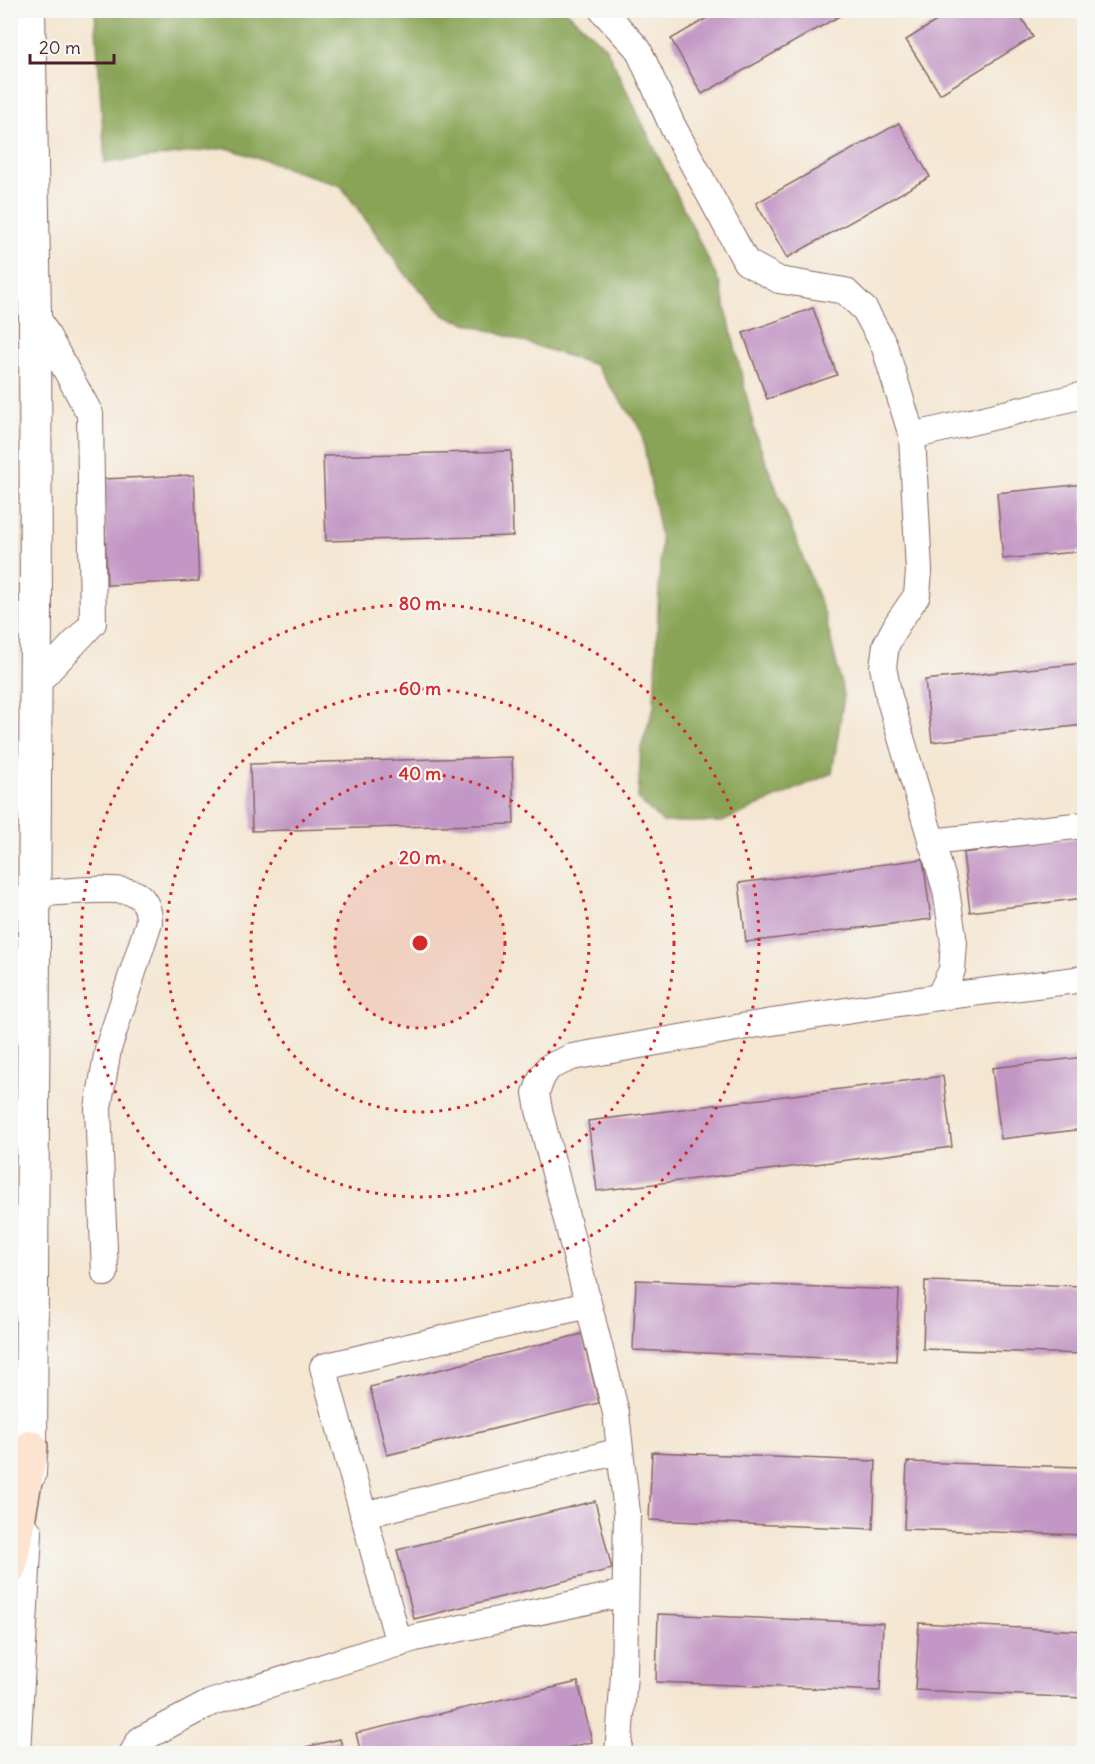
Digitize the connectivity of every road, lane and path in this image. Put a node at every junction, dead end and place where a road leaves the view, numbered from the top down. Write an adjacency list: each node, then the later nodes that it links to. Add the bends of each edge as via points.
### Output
1 (29, 10): 4 (street)
2 (602, 10): 6 (street, via 638,49 672,125 746,262 779,280 846,291 865,310 884,345)
3 (10, 275): 4 (street)
4 (35, 313): 7 (street); 7 (street, via 90,414 93,623)
5 (1084, 395): 6 (street)
6 (912, 436): 9 (street, via 917,595 886,645 883,667)
7 (36, 684): 10 (street)
8 (1084, 825): 9 (street)
9 (931, 842): 12 (street, via 946,890 954,943 952,970)
10 (34, 894): 13 (street, via 114,890 137,895 149,909 149,922 108,1049 98,1108); 15 (street)
11 (1084, 979): 12 (street)
12 (939, 997): 14 (street, via 572,1057 549,1067 536,1093)
13 (105, 1273)
14 (588, 1305): 16 (street, via 616,1413); 17 (street, via 323,1367)
15 (31, 1447): 18 (main road); 21 (street)
16 (620, 1451): 17 (street); 19 (street, via 627,1513)
17 (363, 1515): 20 (street)
18 (10, 1567)
19 (625, 1593): 20 (street); 23 (street)
20 (399, 1644): 22 (street, via 210,1703 140,1740)
21 (14, 1754)
22 (132, 1754)
23 (618, 1754)

